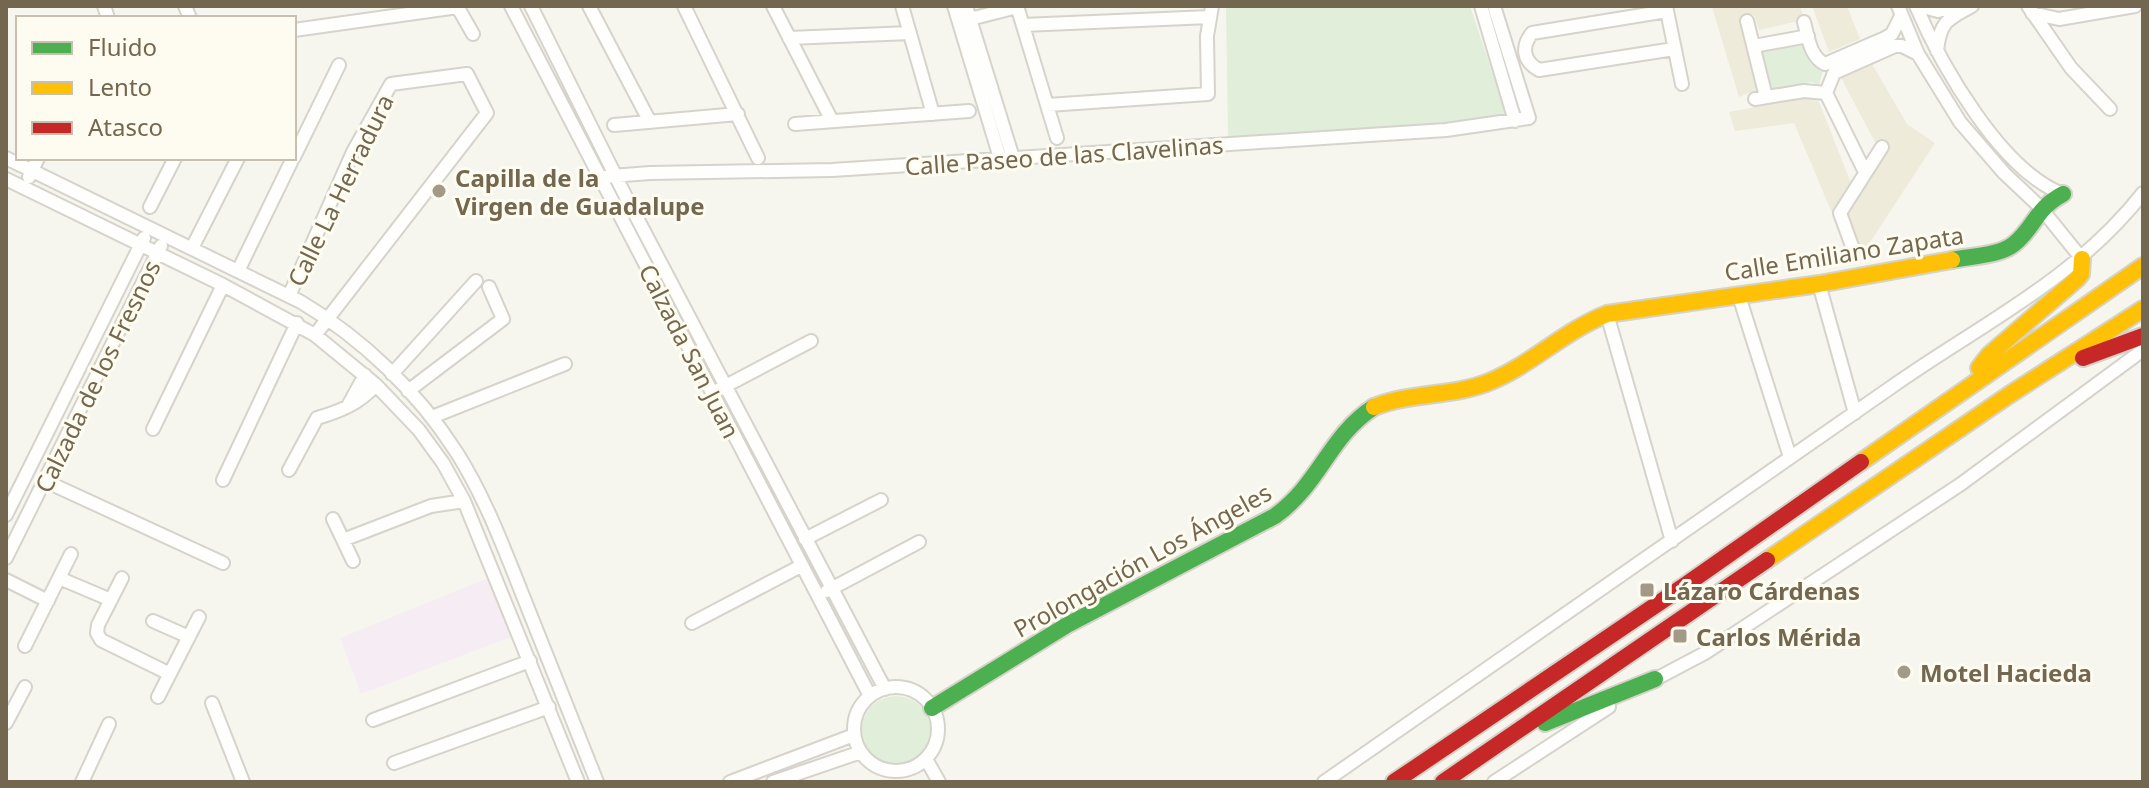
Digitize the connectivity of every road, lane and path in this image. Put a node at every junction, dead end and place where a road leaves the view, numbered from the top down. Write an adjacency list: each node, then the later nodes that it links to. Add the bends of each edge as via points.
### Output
1 (532, 6): 17 (street); 63 (street, Calzada San Juan)
2 (589, 6): 48 (street)
3 (684, 6): 44 (street)
4 (773, 6): 29 (street)
5 (902, 6): 26 (street)
6 (956, 6): 21 (street)
7 (1017, 6): 21 (street); 24 (street)
8 (1481, 6): 47 (street)
9 (1494, 6): 47 (street, Calle Paseo de las Clavelinas, via 1529,118)
10 (1918, 6): 11 (street, via 1943,11); 33 (street)
11 (1954, 6)
12 (1972, 6): 33 (street, via 1947,19)
13 (2135, 6): 20 (street)
14 (458, 7): 25 (street); 27 (street)
15 (1666, 8): 32 (street); 32 (street, via 1532,33 1525,55 1539,70)
16 (2030, 9): 20 (street, via 2052,19); 31 (street)
17 (514, 11): 65 (street, Calzada San Juan)
18 (1211, 11): 24 (street); 40 (street, via 1208,94)
19 (1899, 11): 34 (street); 36 (street, via 1892,34)
20 (2068, 14): 31 (street, via 2055,33)
21 (965, 15): 56 (street)
22 (1747, 21): 30 (street)
23 (1804, 22): 28 (street)
24 (1023, 25): 40 (street)
25 (296, 30)
26 (910, 33): 29 (street); 45 (street)
27 (473, 34)
28 (1808, 36): 30 (street); 36 (street, via 1818,61)
29 (789, 38): 46 (street)
30 (1754, 46): 38 (street, via 1761,98)
31 (2055, 47): 41 (street)
32 (1674, 49): 37 (street)
33 (1937, 51): 39 (street)
34 (1918, 54): 36 (street, via 1895,46); 43 (street)
35 (339, 65): 53 (street)
36 (1829, 68): 38 (street)
37 (1682, 84)
38 (1826, 93): 62 (street)
39 (1967, 101): 43 (street); 64 (street)
40 (1048, 105): 51 (street)
41 (2110, 109)
42 (969, 111): 45 (street)
43 (1953, 113): 68 (street)
44 (738, 114): 48 (street); 55 (street)
45 (933, 114): 46 (street)
46 (832, 121): 49 (street)
47 (1515, 121): 56 (street, Calle Paseo de las Clavelinas)
48 (650, 122): 50 (street)
49 (795, 124)
50 (614, 125)
51 (1057, 138)
52 (1882, 147): 62 (street)
53 (296, 153)
54 (6, 158): 61 (street)
55 (758, 158)
56 (1007, 158): 63 (street, Calle Paseo de las Clavelinas, via 832,170)
57 (37, 160): 61 (street)
58 (174, 160): 71 (street)
59 (237, 160): 76 (street)
60 (293, 160): 81 (street)
61 (32, 171): 67 (street); 73 (street)
62 (1865, 172): 77 (street, via 1840,213)
63 (616, 175): 65 (street, Calle Paseo de las Clavelinas); 101 (street, Calzada San Juan)
64 (2032, 176): 68 (street); 70 (street)
65 (599, 177): 105 (street, Calzada San Juan)
66 (7, 184): 67 (street)
67 (25, 187): 75 (street)
68 (2018, 187): 72 (street)
69 (2143, 193): 79 (street)
70 (2063, 194): 72 (main road, Calle Emiliano Zapata)
71 (150, 207)
72 (2040, 207): 79 (street); 83 (main road, Calle Emiliano Zapata, via 2016,245 2005,250)
73 (149, 228): 74 (street); 75 (street, Calzada de los Fresnos)
74 (166, 236): 76 (street); 78 (street, Calzada de los Fresnos)
75 (141, 245): 78 (street); 102 (street, Calzada de los Fresnos)
76 (192, 248): 81 (street)
77 (1853, 249)
78 (158, 253): 84 (street); 106 (street, Calzada de los Fresnos)
79 (2082, 259): 104 (main road, via 2077,279 1989,355); 108 (street)
80 (2143, 266): 104 (main road)
81 (238, 271): 86 (street)
82 (476, 281): 98 (street)
83 (1819, 284): 87 (main road, Calle Emiliano Zapata); 108 (street)
84 (223, 285): 91 (street); 110 (street)
85 (489, 287): 103 (street, via 503,319)
86 (289, 296): 90 (street); 90 (street, Calle La Herradura, via 353,152 391,84 467,74 487,113)
87 (1739, 296): 89 (main road, Calle Emiliano Zapata); 111 (street)
88 (2143, 309): 97 (main road)
89 (1607, 314): 123 (street); 153 (main road, Prolongación Los Ángeles, via 1486,383 1373,407 1358,417 1314,482 1290,507 1149,581)
90 (327, 317): 92 (street); 98 (street)
91 (297, 323): 92 (street); 113 (street)
92 (315, 335): 99 (street)
93 (2143, 336): 97 (main road)
94 (811, 341): 101 (street)
95 (2143, 350): 146 (street, via 1961,484 1705,653)
96 (565, 364): 109 (street)
97 (2044, 373): 157 (main road)
98 (392, 374): 103 (street)
99 (365, 375): 100 (street); 107 (street)
100 (376, 385): 107 (street); 116 (street, via 419,430)
101 (725, 386): 105 (street); 121 (street, Calzada San Juan)
102 (68, 391): 106 (street); 115 (street, Calzada de los Fresnos)
103 (408, 391): 109 (street)
104 (1961, 391): 173 (main road)
105 (712, 394): 129 (street, Calzada San Juan)
106 (85, 400): 114 (street, Calzada de los Fresnos)
107 (346, 409): 112 (street, via 317,418)
108 (1855, 413): 111 (street)
109 (432, 417): 130 (street, via 479,493)
110 (153, 429)
111 (1790, 457): 123 (street)
112 (289, 470)
113 (223, 480)
114 (45, 481): 118 (street, Calzada de los Fresnos); 128 (street)
115 (16, 495): 118 (street); 119 (street, Calzada de los Fresnos)
116 (460, 495): 122 (street); 131 (street)
117 (881, 500): 121 (street)
118 (33, 504): 126 (street, Calzada de los Fresnos)
119 (6, 515)
120 (333, 519): 122 (street)
121 (805, 539): 135 (street, Calzada San Juan)
122 (343, 540): 127 (street)
123 (1672, 541): 172 (street)
124 (919, 542): 135 (street)
125 (71, 554): 132 (street)
126 (6, 558)
127 (353, 561)
128 (223, 563)
129 (801, 566): 136 (street, Calzada San Juan); 141 (street)
130 (512, 568): 131 (street); 167 (street)
131 (494, 575): 144 (street)
132 (59, 578): 137 (street); 138 (street)
133 (122, 578): 137 (street)
134 (6, 580): 138 (street)
135 (831, 589): 136 (street); 148 (street, Calzada San Juan)
136 (817, 597): 149 (street, Calzada San Juan)
137 (111, 600): 145 (street, via 98,625 101,640)
138 (48, 601): 143 (street)
139 (199, 617): 142 (street)
140 (153, 621): 142 (street)
141 (692, 623)
142 (189, 637): 145 (street)
143 (25, 646)
144 (530, 661): 152 (street); 154 (street)
145 (170, 674): 150 (street)
146 (1655, 679): 157 (main road); 174 (street)
147 (25, 687): 155 (street)
148 (885, 689): 149 (street); 153 (street, via 912,690)
149 (870, 696): 158 (street, via 856,718)
150 (158, 697)
151 (212, 703): 165 (street)
152 (549, 707): 161 (street); 166 (street)
153 (932, 708): 160 (street, via 937,741)
154 (373, 720)
155 (6, 723)
156 (109, 724): 164 (street)
157 (1514, 734): 163 (main road)
158 (854, 735): 159 (street); 168 (street)
159 (861, 752): 162 (street, via 882,769); 169 (street)
160 (926, 759): 162 (street); 171 (street)
161 (394, 763)
162 (909, 770): 170 (street)
163 (1449, 779)
164 (82, 782)
165 (243, 782)
166 (578, 782)
167 (597, 782)
168 (730, 782)
169 (773, 782)
170 (916, 782)
171 (939, 782)
172 (1324, 782)
173 (1394, 782)
174 (1494, 782)

